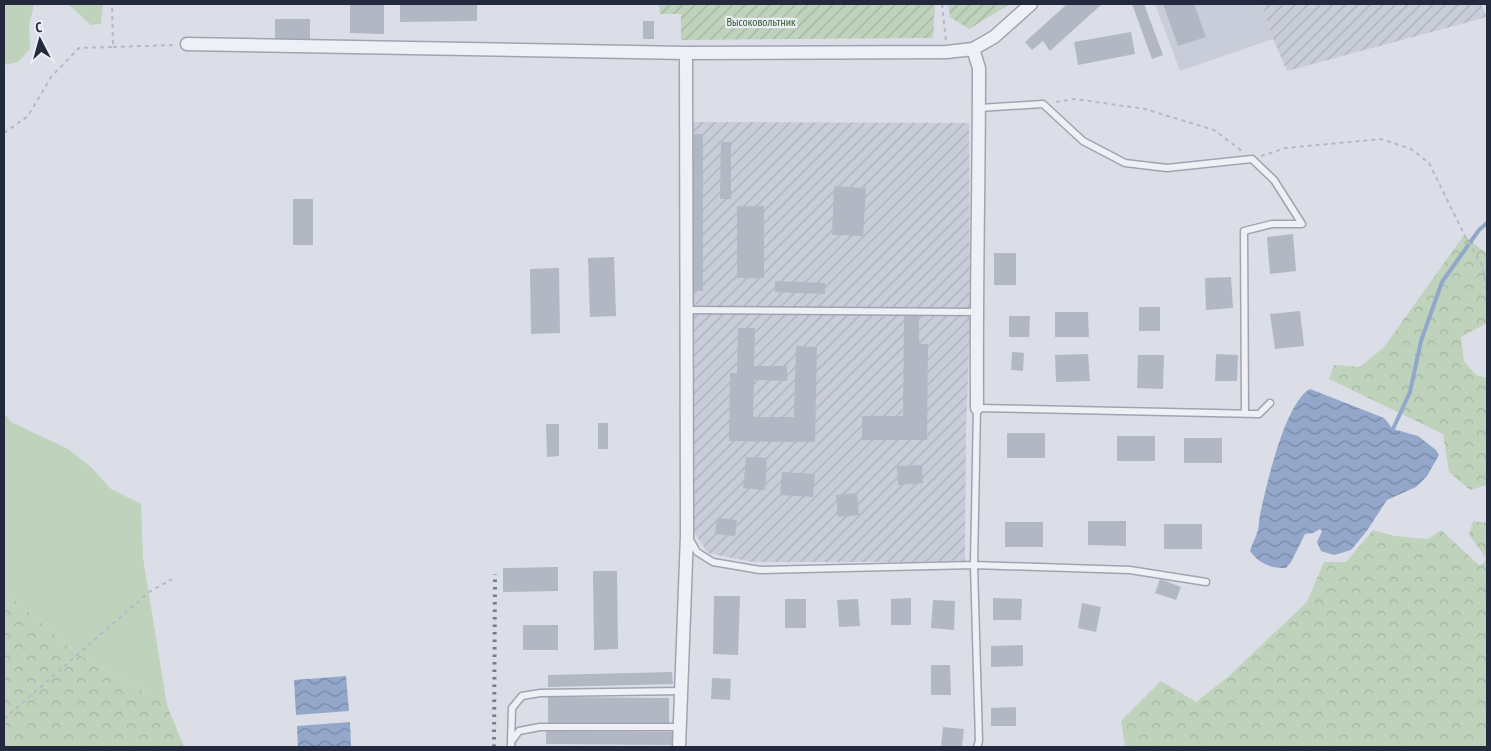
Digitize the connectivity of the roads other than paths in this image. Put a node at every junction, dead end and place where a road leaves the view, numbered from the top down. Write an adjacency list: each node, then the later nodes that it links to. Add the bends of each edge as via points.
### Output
1 (1032, 4): 3 (street, via 994,37)
2 (187, 44): 4 (street)
3 (973, 49): 4 (street, via 947,52); 5 (street, via 979,68)
4 (686, 53): 6 (street)
5 (979, 108): 7 (street); 10 (lane, via 1044,104 1083,141 1125,163 1167,168 1252,159 1274,180 1302,224 1272,224 1244,231)
6 (687, 310): 7 (lane); 11 (street)
7 (976, 312): 9 (street)
8 (1270, 403): 10 (lane, via 1259,414)
9 (977, 408): 10 (lane); 12 (lane)
10 (1245, 414)
11 (687, 535): 12 (lane, via 697,552 713,562 760,570); 14 (street)
12 (974, 565): 13 (lane, via 1130,570); 18 (lane)
13 (1206, 582)
14 (682, 690): 15 (street); 16 (lane, via 522,696 512,708)
15 (680, 727): 16 (lane, via 540,727 519,731); 17 (street)
16 (511, 745)
17 (679, 747)
18 (978, 747)

